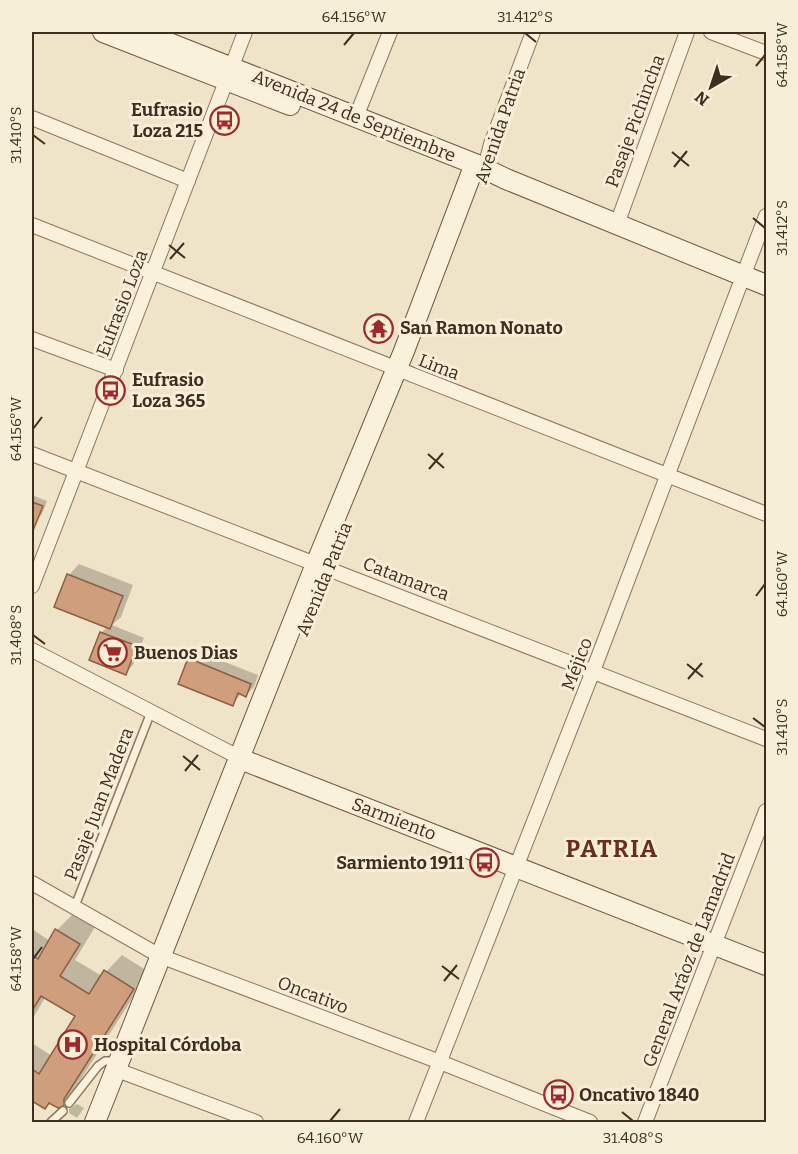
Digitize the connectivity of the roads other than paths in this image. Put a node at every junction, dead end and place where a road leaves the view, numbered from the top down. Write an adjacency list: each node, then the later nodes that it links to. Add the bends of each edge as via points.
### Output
1 (103, 32): 9 (main road, Avenida 24 de Septiembre)
2 (141, 32): 9 (main road, Avenida 24 de Septiembre)
3 (245, 32): 9 (street, Eufrasio Loza)
4 (390, 32): 10 (street)
5 (533, 32): 12 (street, Avenida Patria, via 491,144)
6 (687, 32): 15 (street, Pasaje Pichincha)
7 (711, 32): 8 (street)
8 (766, 53)
9 (228, 74): 10 (main road, Avenida 24 de Septiembre); 12 (main road, Avenida 24 de Septiembre); 13 (street, Eufrasio Loza)
10 (356, 117): 12 (main road, Avenida 24 de Septiembre)
11 (32, 118): 13 (street)
12 (474, 171): 15 (main road, Avenida 24 de Septiembre); 22 (main road, Avenida Patria)
13 (188, 181): 17 (street, Eufrasio Loza)
14 (766, 216): 18 (street, Méjico)
15 (617, 224): 18 (main road, Avenida 24 de Septiembre)
16 (32, 225): 17 (street, Lima)
17 (153, 272): 21 (street, Eufrasio Loza); 22 (street, Lima)
18 (744, 276): 19 (main road, Avenida 24 de Septiembre); 25 (street, Méjico)
19 (766, 285)
20 (32, 339): 21 (street)
21 (116, 370): 24 (street, Eufrasio Loza)
22 (402, 372): 25 (street, Lima); 27 (main road, Avenida Patria)
23 (32, 454): 24 (street, Catamarca)
24 (76, 471): 27 (street, Catamarca); 28 (street, Eufrasio Loza)
25 (668, 476): 26 (street, Lima); 30 (street, Méjico)
26 (766, 514)
27 (322, 567): 30 (street, Catamarca); 33 (main road, Avenida Patria)
28 (32, 584)
29 (32, 650): 31 (street, Sarmiento)
30 (593, 671): 32 (street, Catamarca); 35 (street, Méjico)
31 (151, 712): 33 (street, Sarmiento); 37 (lane, Pasaje Juan Madera)
32 (766, 739)
33 (243, 760): 35 (main road, Sarmiento); 39 (main road, Avenida Patria)
34 (766, 811): 38 (street, General Aráoz de Lamadrid)
35 (516, 867): 38 (main road, Sarmiento); 41 (street, Méjico)
36 (32, 883): 37 (street, Oncativo)
37 (75, 906): 39 (street, Oncativo)
38 (714, 944): 40 (main road, Sarmiento); 51 (street, General Aráoz de Lamadrid)
39 (165, 958): 41 (street, Oncativo); 42 (main road, Avenida Patria)
40 (766, 965)
41 (440, 1062): 49 (street, Méjico); 50 (street, Oncativo)
42 (122, 1067): 43 (lane, via 105,1060); 46 (main road, Avenida Patria); 47 (main road, Avenida Patria); 48 (street)
43 (69, 1102)
44 (63, 1111): 45 (lane)
45 (51, 1122)
46 (95, 1122)
47 (106, 1122)
48 (256, 1122)
49 (416, 1122)
50 (590, 1122)
51 (645, 1122)

